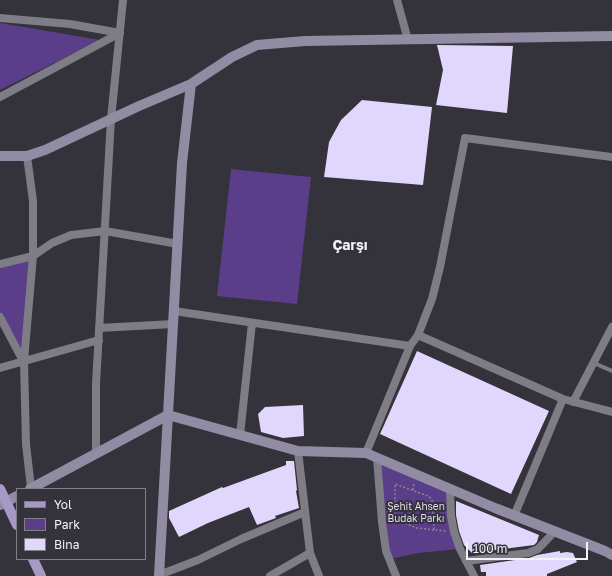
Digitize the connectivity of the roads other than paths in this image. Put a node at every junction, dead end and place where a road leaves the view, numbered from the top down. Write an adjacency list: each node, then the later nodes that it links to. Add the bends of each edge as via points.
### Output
1 (123, 0): 4 (street)
2 (397, 0): 6 (street)
3 (0, 18): 4 (street, via 70,24)
4 (120, 33): 8 (street); 9 (street)
5 (612, 36): 6 (street)
6 (408, 40): 7 (street, via 257,45 232,57)
7 (191, 84): 9 (street); 14 (street, via 182,163)
8 (0, 97)
9 (111, 119): 11 (street, via 45,150); 13 (street)
10 (0, 156): 11 (street)
11 (26, 156): 15 (street, via 33,201)
12 (612, 157): 23 (street, via 465,138 432,299)
13 (105, 231): 14 (street); 15 (street, via 71,235 52,243); 21 (street)
14 (178, 244): 17 (street)
15 (33, 256): 16 (street); 26 (street)
16 (0, 264)
17 (174, 311): 19 (street); 20 (street)
18 (0, 317): 26 (street)
19 (252, 322): 25 (street); 34 (street)
20 (173, 324): 21 (street); 33 (street)
21 (99, 328): 24 (street)
22 (611, 330): 27 (street)
23 (418, 335): 25 (street); 30 (street)
24 (99, 340): 26 (street); 37 (street)
25 (410, 346): 36 (street)
26 (24, 361): 28 (street); 39 (street)
27 (593, 363): 29 (lane); 31 (street)
28 (0, 368)
29 (612, 371)
30 (563, 399): 31 (street); 46 (street)
31 (573, 402): 32 (street)
32 (612, 412)
33 (168, 415): 34 (street); 37 (street); 54 (street)
34 (240, 435): 35 (street)
35 (298, 451): 36 (street); 45 (street)
36 (366, 453): 38 (street)
37 (96, 454): 40 (street)
38 (377, 458): 42 (street); 57 (street, via 386,551)
39 (30, 488)
40 (32, 488)
41 (0, 489): 44 (main road)
42 (450, 489): 46 (street); 52 (street, via 454,532)
43 (16, 496): 44 (street)
44 (3, 503): 47 (main road)
45 (305, 512): 49 (street); 54 (street)
46 (514, 516): 48 (street)
47 (16, 523)
48 (555, 531): 50 (street); 52 (street, via 538,549 528,553)
49 (310, 553): 55 (street); 56 (street)
50 (612, 555)
51 (33, 560): 53 (main road)
52 (466, 561): 58 (street)
53 (41, 576)
54 (159, 576)
55 (270, 576)
56 (319, 576)
57 (396, 576)
58 (474, 576)

